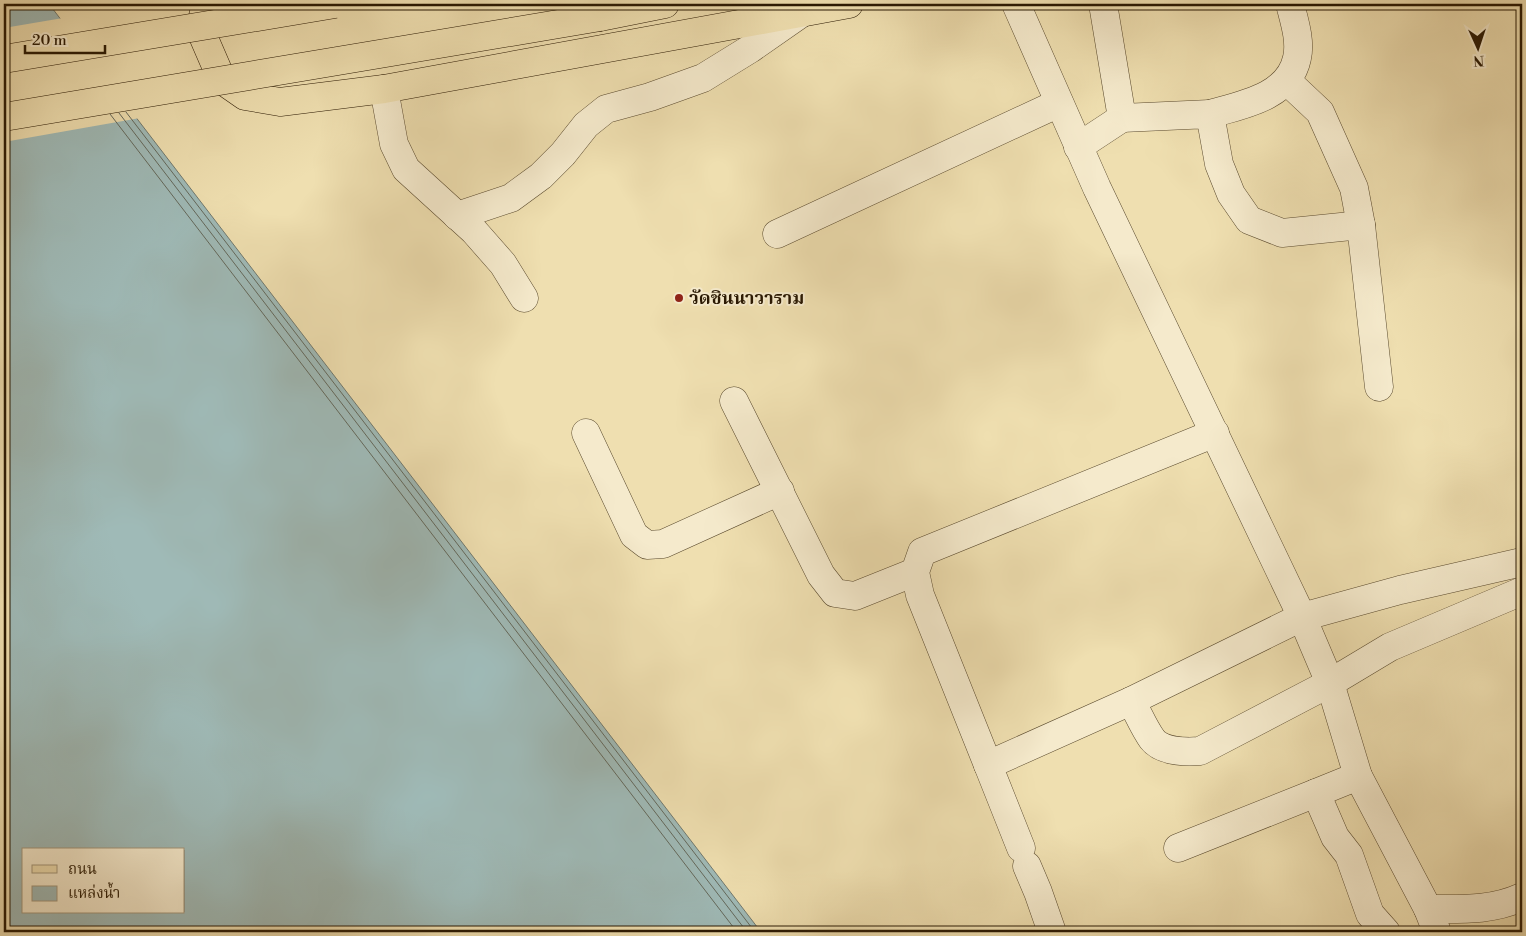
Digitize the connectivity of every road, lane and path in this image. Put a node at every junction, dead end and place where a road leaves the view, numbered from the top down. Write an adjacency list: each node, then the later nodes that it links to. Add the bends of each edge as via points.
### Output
1 (206, 4): 11 (main road, via 200,29 222,80 245,96 280,102)
2 (335, 4): 9 (main road, bridge)
3 (665, 4): 14 (main road, bridge)
4 (849, 4): 8 (main road)
5 (1016, 4): 12 (street)
6 (1103, 4): 15 (street)
7 (1290, 4): 10 (street, via 1297,36 1297,58)
8 (803, 12): 11 (main road); 17 (street, via 703,78 606,109 586,125 541,176 511,198)
9 (4, 59)
10 (1287, 80): 13 (street, via 1261,99); 18 (street, via 1320,112 1354,188)
11 (384, 89): 17 (street, via 394,144 406,169)
12 (1058, 103): 16 (street); 19 (street)
13 (1210, 114): 15 (street); 18 (street, via 1219,164 1231,194 1249,220 1282,233)
14 (4, 117)
15 (1122, 118): 16 (street)
16 (1078, 146): 24 (street)
17 (457, 216): 20 (street, via 503,264)
18 (1361, 225): 21 (street)
19 (777, 234)
20 (524, 298)
21 (1379, 387)
22 (734, 400): 25 (street)
23 (586, 432): 25 (street, via 634,535 647,545 663,544)
24 (1215, 433): 27 (street, via 922,552); 29 (street)
25 (780, 492): 27 (street, via 821,575 835,593 855,596)
26 (1522, 562): 29 (street)
27 (915, 572): 32 (street, via 920,595)
28 (1520, 592): 30 (street, via 1390,647)
29 (1302, 617): 30 (street); 31 (street)
30 (1330, 683): 31 (street, via 1200,751 1172,750 1153,741); 33 (street)
31 (1131, 701): 32 (street)
32 (988, 765): 38 (street)
33 (1358, 776): 34 (street); 37 (street)
34 (1316, 793): 35 (street); 39 (street, via 1335,837 1350,855 1370,914)
35 (1178, 848)
36 (1522, 897): 37 (street)
37 (1433, 921)
38 (1052, 932)
39 (1386, 932)

